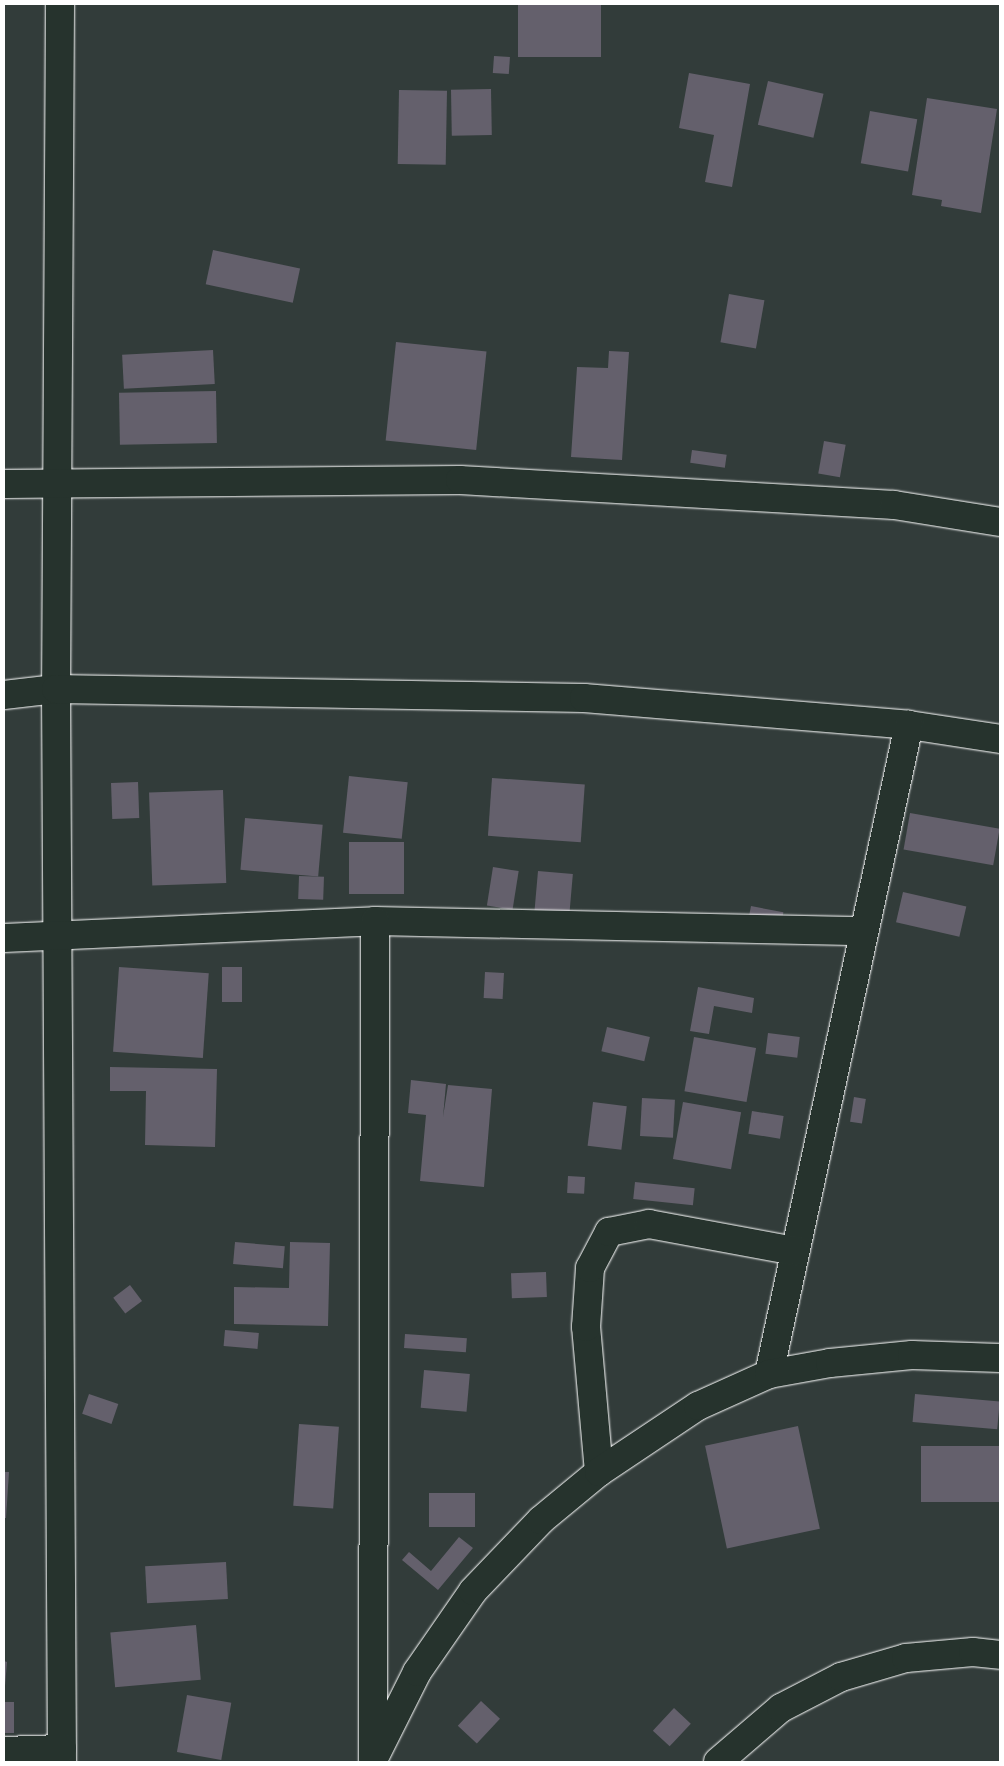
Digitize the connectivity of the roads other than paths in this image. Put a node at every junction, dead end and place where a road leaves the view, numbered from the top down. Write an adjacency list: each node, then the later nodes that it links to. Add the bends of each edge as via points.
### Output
1 (60, 4): 2 (street)
2 (58, 482): 3 (street); 4 (street, via 460,480 894,505); 5 (street)
3 (4, 484)
4 (1000, 522)
5 (56, 689): 6 (street); 7 (street, via 584,698); 11 (street)
6 (4, 695)
7 (908, 725): 8 (street); 10 (street)
8 (1000, 739)
9 (375, 921): 10 (street); 11 (street); 20 (street)
10 (863, 931): 13 (street)
11 (58, 934): 12 (street); 19 (street)
12 (4, 938)
13 (795, 1251): 15 (street); 16 (street, via 650,1224 609,1232 590,1268 586,1327)
14 (1000, 1358): 15 (street, via 912,1355)
15 (769, 1374): 16 (street, via 698,1406)
16 (599, 1472): 20 (street, via 541,1520 473,1591 417,1672)
17 (1000, 1655): 21 (street, via 973,1652 906,1658 841,1677 781,1708)
18 (4, 1751): 19 (street)
19 (62, 1756)
20 (373, 1761)
21 (718, 1762)

